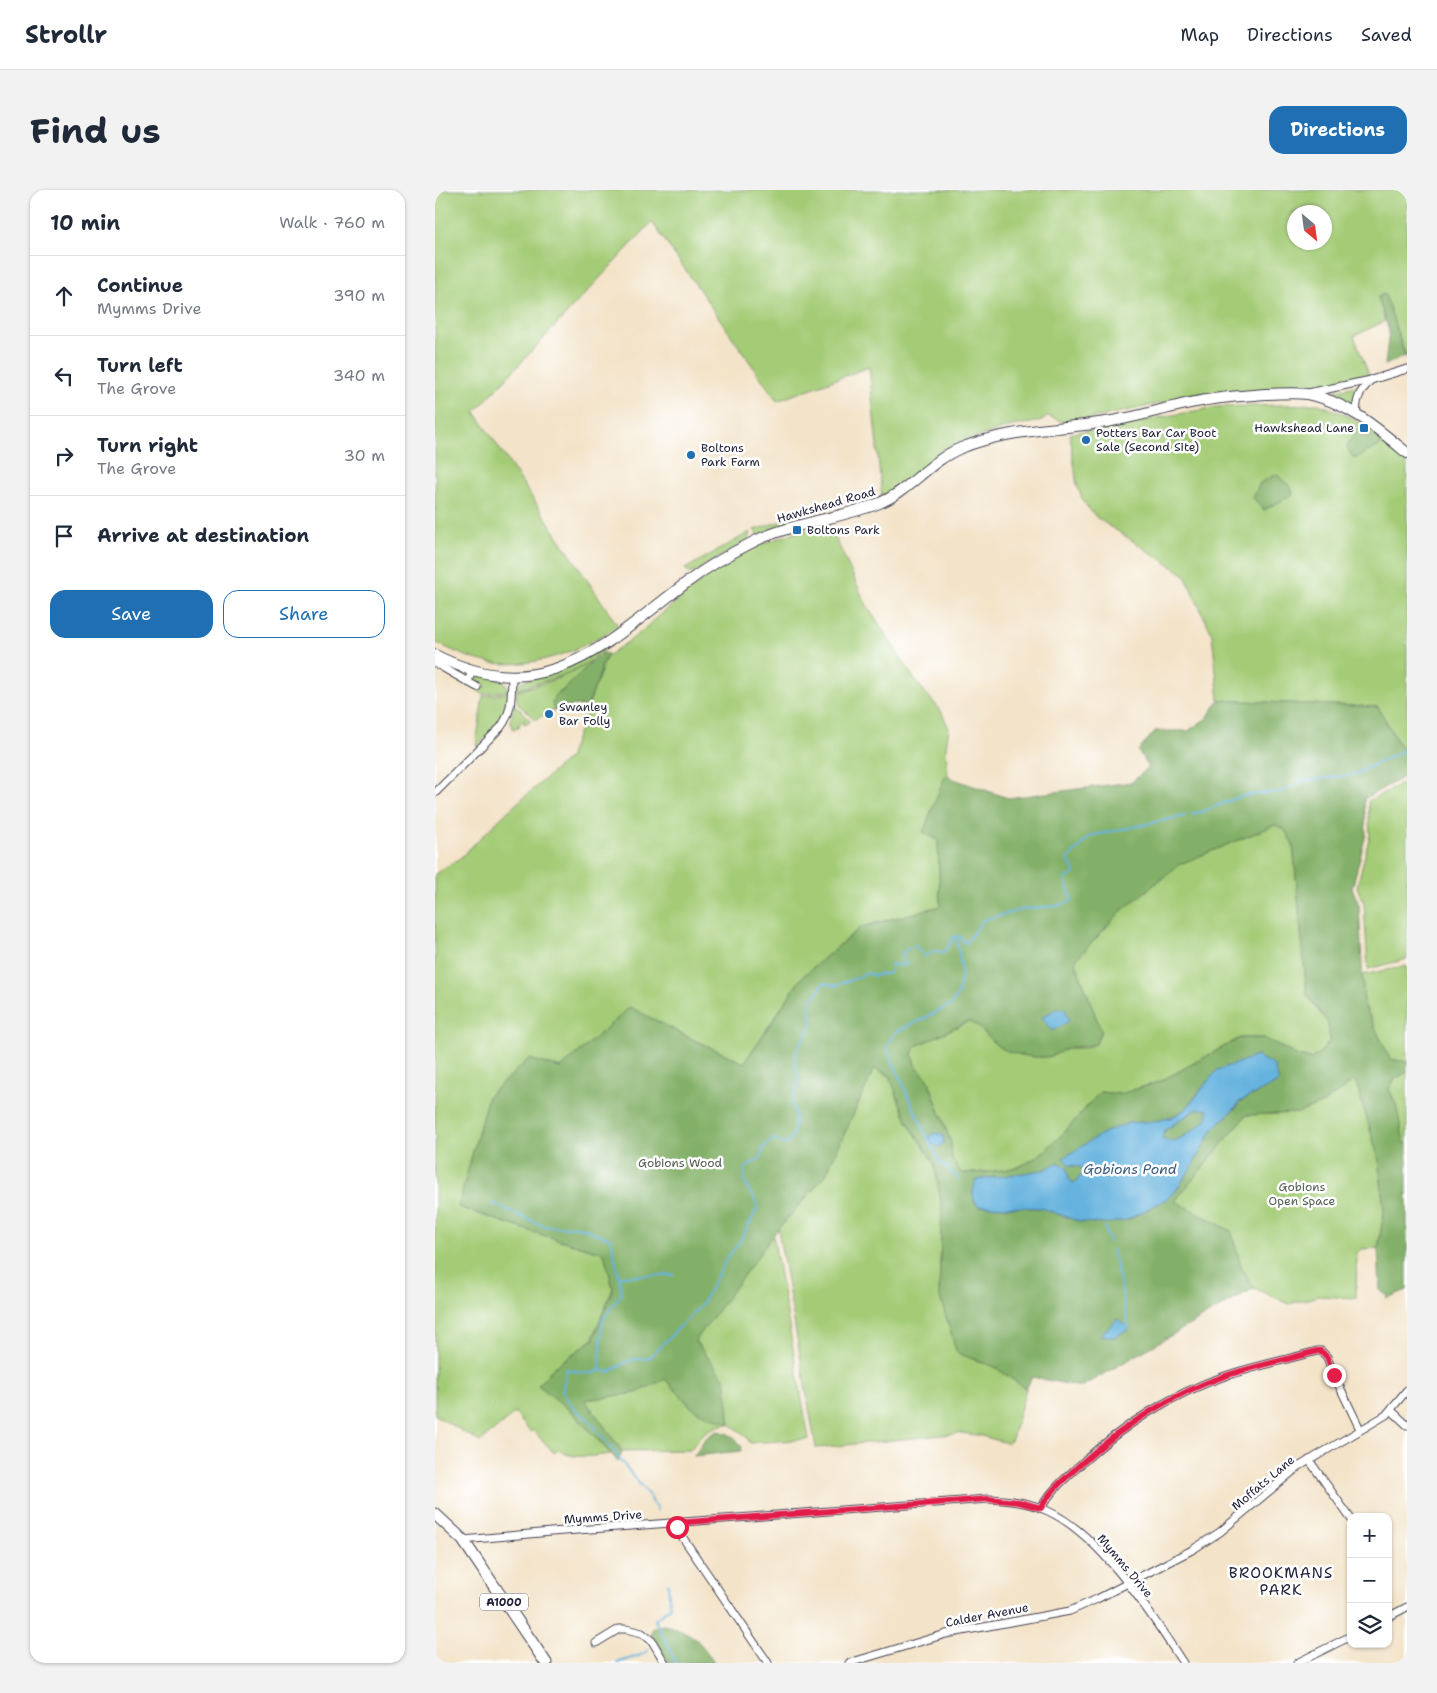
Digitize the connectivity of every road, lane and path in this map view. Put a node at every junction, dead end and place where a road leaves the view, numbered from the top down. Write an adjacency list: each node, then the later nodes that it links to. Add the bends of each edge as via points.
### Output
1 (1407, 368): 2 (street)
2 (1371, 380): 3 (street); 4 (street, via 1356,401)
3 (1306, 394): 4 (street, Hawkshead Road); 9 (street, Hawkshead Road, via 1248,395 1200,401 1112,421 1008,433 974,443 950,453 911,484 879,503 772,534 727,556 612,639 565,666 529,676)
4 (1357, 415): 5 (street, Hawkshead Road)
5 (1407, 453)
6 (435, 655): 8 (street, Hawkshead Road)
7 (435, 663): 10 (street)
8 (472, 670): 9 (street, Hawkshead Road); 10 (street)
9 (513, 676): 12 (street, via 508,717)
10 (468, 682): 11 (street)
11 (477, 687)
12 (435, 793)
13 (1407, 1390): 14 (street, Moffats Lane)
14 (1391, 1410): 15 (street); 16 (street, Moffats Lane)
15 (1407, 1425)
16 (1360, 1430): 17 (street, Moffats Lane); 18 (street, via 1327,1357 1317,1351 1226,1376 1164,1404 1093,1453 1051,1493)
17 (1309, 1460): 19 (street); 23 (street, Moffats Lane, via 1279,1481 1220,1532 1192,1550)
18 (1041, 1508): 21 (street, Mymms Drive, via 988,1499); 23 (street, Mymms Drive, via 1085,1537)
19 (1347, 1513)
20 (435, 1514): 22 (main road, A1000)
21 (676, 1523): 22 (street, Mymms Drive); 30 (street)
22 (463, 1540): 28 (main road, A1000)
23 (1126, 1582): 31 (street, Calder Avenue, via 1070,1611 946,1634); 32 (street, Mymms Drive)
24 (1407, 1607): 25 (street)
25 (1392, 1615)
26 (1347, 1638): 33 (street)
27 (596, 1643): 29 (street, via 619,1629 642,1633 652,1640)
28 (546, 1663)
29 (665, 1663)
30 (768, 1663)
31 (849, 1663)
32 (1183, 1663)
33 (1297, 1663)

